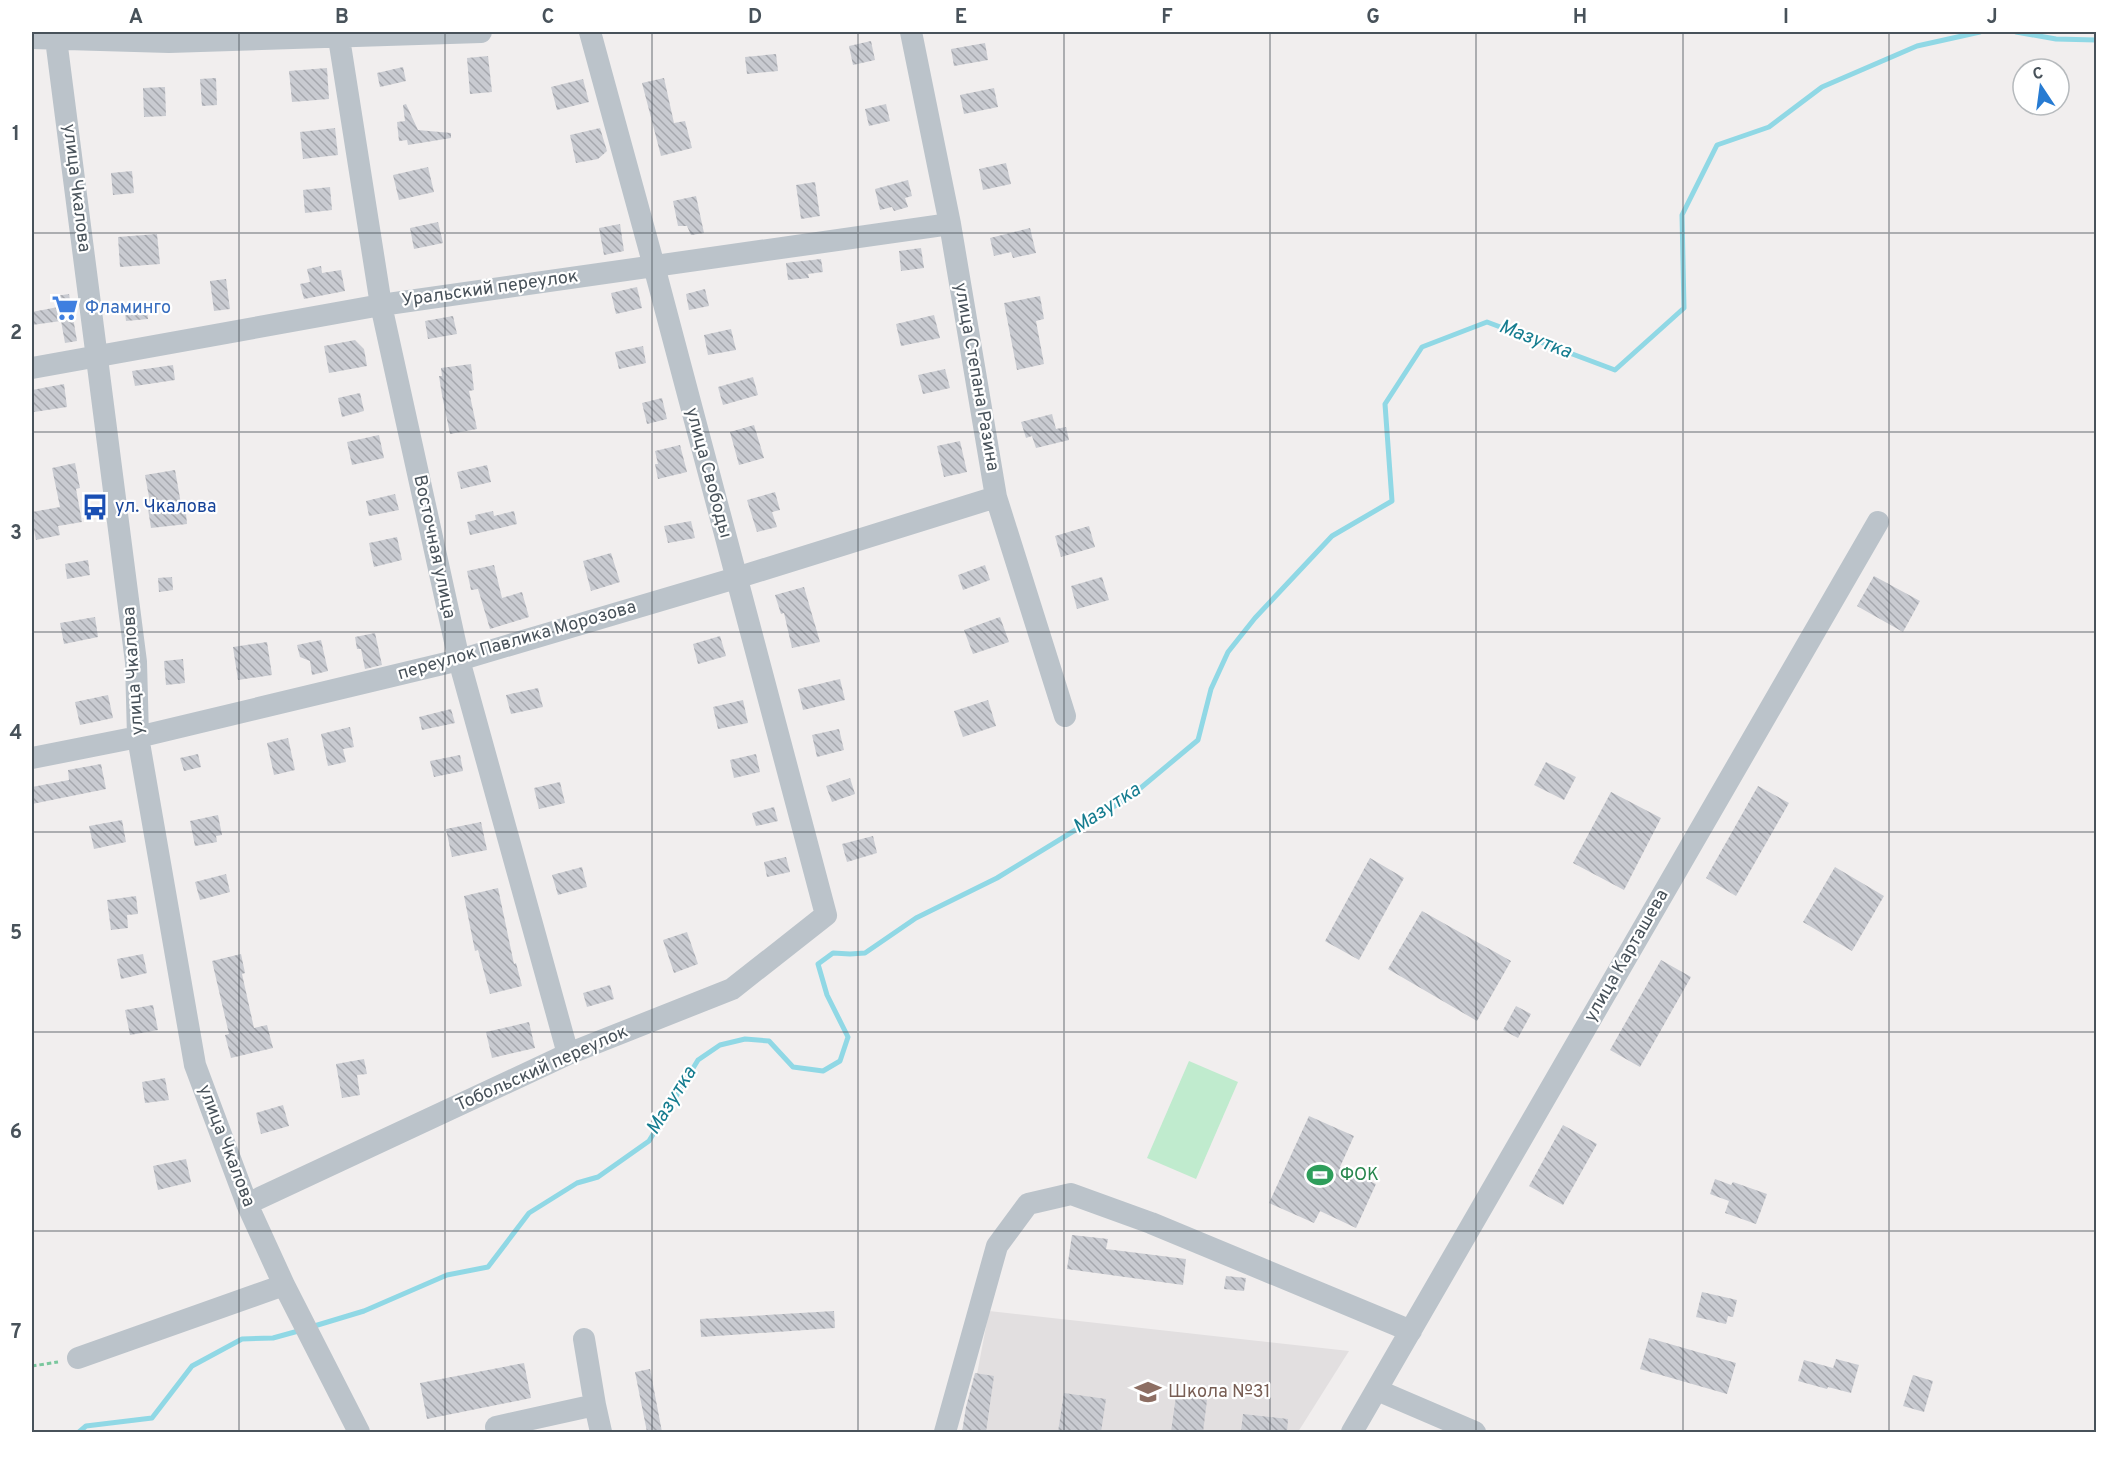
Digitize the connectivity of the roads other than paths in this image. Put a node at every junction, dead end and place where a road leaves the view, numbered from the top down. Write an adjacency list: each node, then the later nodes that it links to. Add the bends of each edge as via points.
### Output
1 (481, 32): 4 (street)
2 (590, 32): 9 (street, улица Свободы)
3 (911, 32): 8 (street, улица Степана Разина)
4 (339, 34): 5 (street); 10 (street, Восточная улица)
5 (170, 37): 7 (street)
6 (32, 38): 7 (street)
7 (56, 39): 11 (street, улица Чкалова)
8 (950, 224): 9 (street, Уральский переулок); 13 (street, улица Степана Разина)
9 (654, 266): 10 (street, Уральский переулок); 15 (street, улица Свободы)
10 (381, 305): 11 (street, Уральский переулок); 16 (street, Восточная улица)
11 (98, 356): 12 (street, Уральский переулок); 18 (street, улица Чкалова, via 136,662)
12 (32, 368)
13 (996, 497): 15 (street, переулок Павлика Морозова); 17 (street, улица Степана Разина)
14 (1878, 522): 24 (street, улица Карташева)
15 (736, 578): 16 (street, переулок Павлика Морозова); 20 (street, улица Свободы)
16 (459, 660): 18 (street, переулок Павлика Морозова); 21 (street, Восточная улица)
17 (1065, 716)
18 (138, 737): 19 (street, переулок Павлика Морозова); 22 (street, улица Чкалова, via 195,1065)
19 (32, 758)
20 (826, 915): 21 (street, Тобольский переулок, via 732,989)
21 (568, 1054): 22 (street, Тобольский переулок)
22 (247, 1204): 23 (street, улица Чкалова)
23 (284, 1285): 26 (street); 29 (street, улица Чкалова)
24 (1411, 1331): 27 (street, улица Карташева); 32 (street, via 1151,1223 1071,1194 1028,1204 997,1246)
25 (584, 1339): 28 (street)
26 (78, 1358)
27 (1377, 1390): 33 (street, улица Карташева); 34 (street)
28 (596, 1405): 30 (street, via 496,1427); 31 (street)
29 (359, 1432)
30 (498, 1432)
31 (601, 1432)
32 (945, 1432)
33 (1352, 1432)
34 (1475, 1432)

